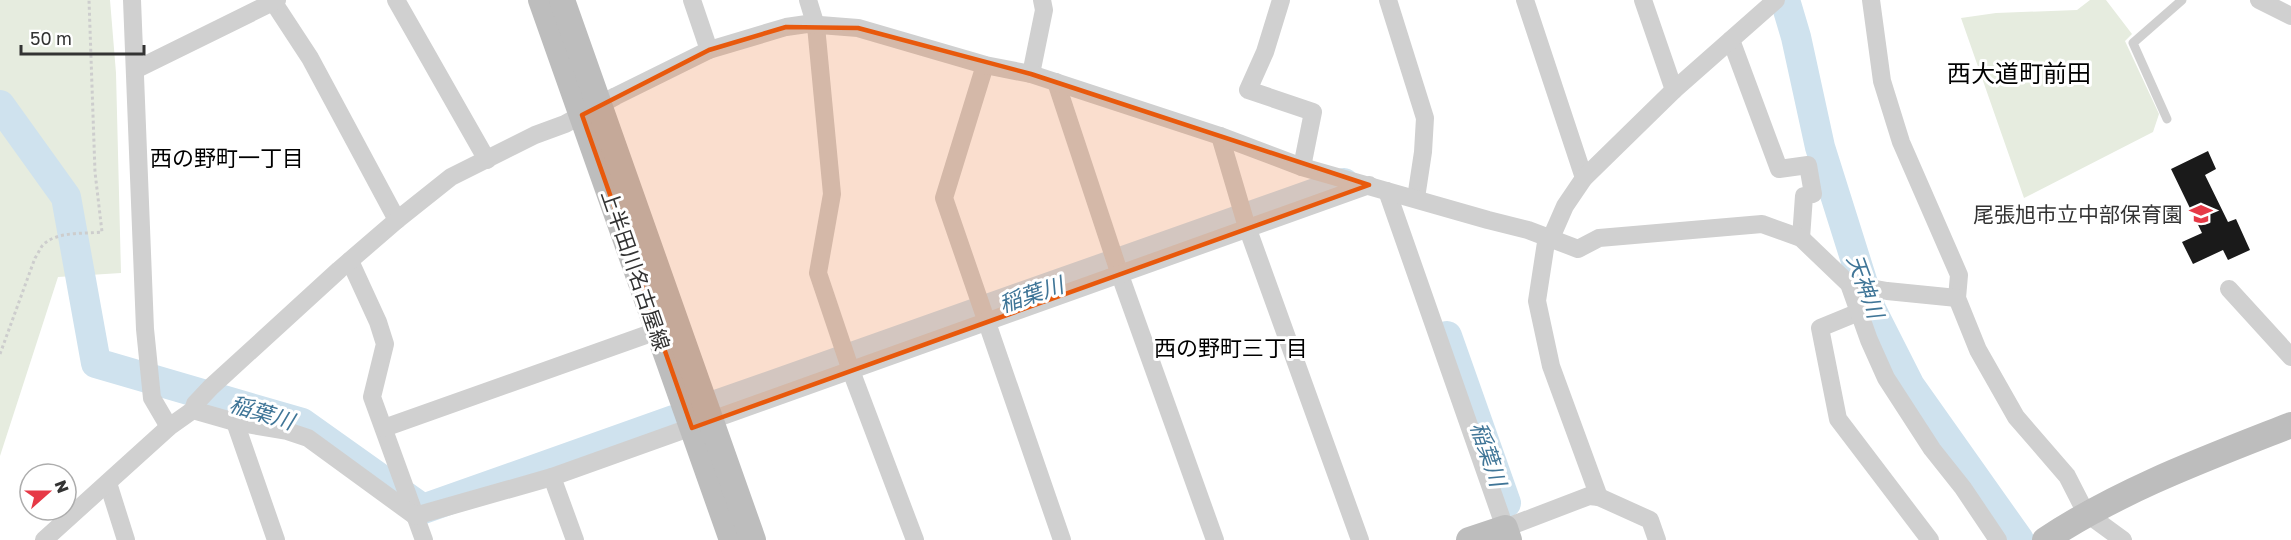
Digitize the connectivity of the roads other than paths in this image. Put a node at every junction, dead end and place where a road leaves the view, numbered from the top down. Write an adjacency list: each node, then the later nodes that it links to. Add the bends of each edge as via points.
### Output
1 (132, 0): 22 (street)
2 (396, 0): 29 (street)
3 (541, 0): 26 (main road, 上半田川名古屋線)
4 (562, 0): 26 (main road, 上半田川名古屋線)
5 (692, 0): 20 (street)
6 (808, 0): 18 (street)
7 (1042, 0): 23 (street, via 1044,10)
8 (1281, 0): 30 (street, via 1248,90 1313,112)
9 (1388, 0): 34 (street, via 1425,118)
10 (1525, 0): 31 (street)
11 (1642, 0): 25 (street)
12 (1776, 0): 19 (street)
13 (1871, 0): 43 (street, via 1882,81 1901,142 1959,275)
14 (2182, 0): 27 (lane, via 2133,43)
15 (2259, 0): 17 (street)
16 (274, 1): 22 (street); 35 (street, via 310,57)
17 (2291, 16)
18 (816, 26): 20 (street, via 786,27); 21 (street, via 858,28); 48 (street, via 832,194 818,273)
19 (1731, 40): 25 (street); 38 (street, via 1779,169 1808,165 1813,194 1803,196)
20 (709, 51): 26 (street)
21 (985, 65): 23 (street); 45 (street, via 944,198)
22 (135, 70): 53 (street, via 148,368 152,398)
23 (1031, 74): 24 (street)
24 (1056, 82): 28 (street); 40 (street)
25 (1674, 90): 31 (street)
26 (590, 111): 29 (street); 46 (main road, 上半田川名古屋線); 51 (main road, 上半田川名古屋線, via 660,277)
27 (2167, 119)
28 (1220, 136): 30 (street); 36 (street)
29 (487, 160): 35 (street, via 451,177)
30 (1302, 166): 32 (street)
31 (1584, 178): 37 (street)
32 (1369, 186): 33 (street); 36 (street)
33 (1387, 190): 34 (street); 60 (street)
34 (1416, 198): 37 (street)
35 (397, 220): 39 (street)
36 (1246, 221): 40 (street); 71 (street)
37 (1549, 237): 38 (street, via 1578,249 1599,238 1762,224); 57 (street, via 1537,300 1551,366)
38 (1801, 238): 41 (street)
39 (350, 261): 49 (street); 54 (street, via 385,344 372,397)
40 (1120, 274): 45 (street); 70 (street)
41 (1850, 284): 43 (street); 44 (street)
42 (2229, 289): 47 (street)
43 (1957, 298): 59 (street, via 1978,350 2016,417 2067,476)
44 (1859, 312): 74 (street, via 1820,328 1839,419); 75 (street, via 1886,378)
45 (984, 314): 48 (street); 69 (street)
46 (657, 331): 51 (main road, 上半田川名古屋線); 54 (street)
47 (2291, 357)
48 (848, 363): 51 (street); 68 (street)
49 (194, 407): 50 (street); 53 (street)
50 (235, 422): 58 (street, via 308,438); 63 (street)
51 (701, 425): 55 (street); 66 (main road, 上半田川名古屋線); 67 (main road, 上半田川名古屋線)
52 (2291, 425): 59 (main road)
53 (169, 427): 56 (street)
54 (384, 428): 58 (street)
55 (552, 477): 58 (street); 65 (street)
56 (108, 483): 61 (street); 62 (street)
57 (1599, 497): 60 (street, via 1590,496); 73 (street, via 1650,520)
58 (414, 512): 64 (street)
59 (2086, 513): 76 (main road); 77 (street)
60 (1507, 534): 72 (main road)
61 (44, 540)
62 (126, 540)
63 (276, 540)
64 (424, 540)
65 (574, 540)
66 (732, 540)
67 (753, 540)
68 (915, 540)
69 (1062, 540)
70 (1215, 540)
71 (1360, 540)
72 (1469, 540)
73 (1657, 540)
74 (1930, 540)
75 (1998, 540)
76 (2045, 540)
77 (2123, 540)

